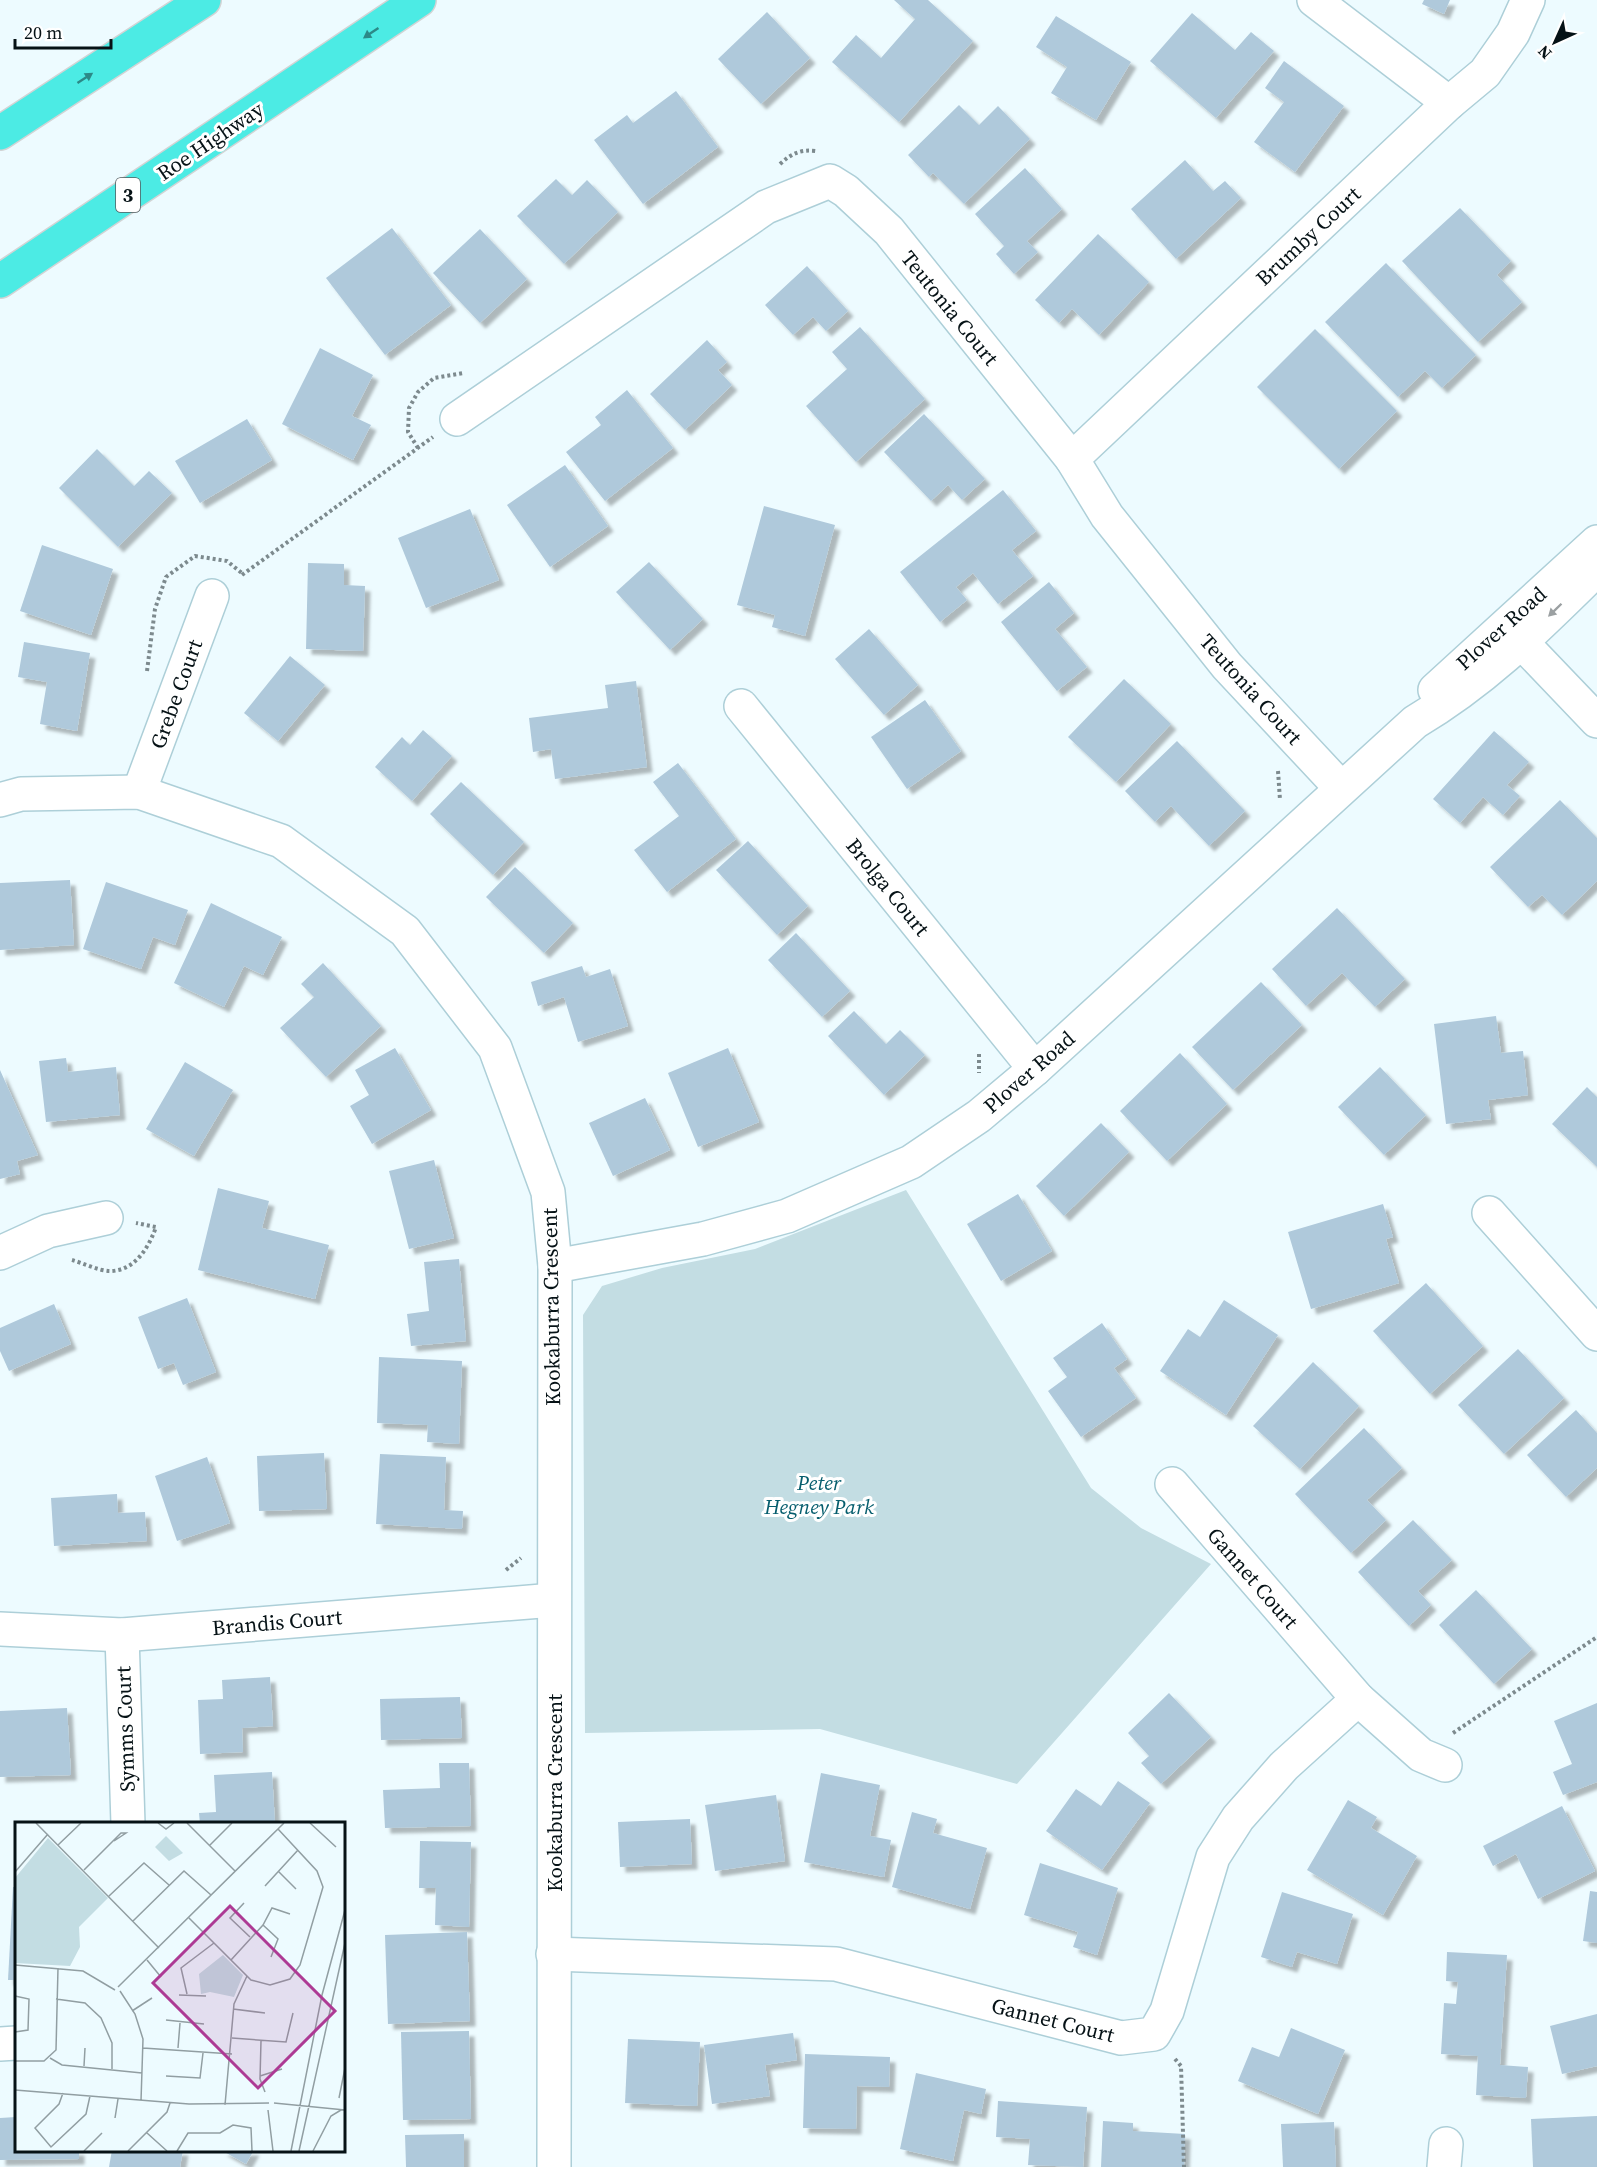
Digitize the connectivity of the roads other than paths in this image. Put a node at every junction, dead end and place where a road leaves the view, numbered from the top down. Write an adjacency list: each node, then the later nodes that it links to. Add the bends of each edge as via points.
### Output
1 (204, 0): 6 (highway, one-way to 1)
2 (419, 0): 7 (highway, Roe Highway / 3, one-way to 7)
3 (1314, 0): 5 (street)
4 (1528, 0): 5 (street, Brumby Court, via 1513,33 1485,73)
5 (1449, 103): 9 (street, Brumby Court)
6 (0, 132)
7 (0, 281)
8 (457, 419): 9 (street, Teutonia Court, via 766,207 830,181 889,231)
9 (1072, 459): 16 (street, Teutonia Court, via 1107,516 1227,666)
10 (1597, 543): 13 (street, Plover Road)
11 (1597, 569): 13 (street, Plover Road, one-way to 13)
12 (212, 596): 17 (street, Grebe Court)
13 (1513, 634): 15 (street); 16 (street, Plover Road, via 1457,697 1415,722)
14 (741, 706): 19 (street, Brolga Court)
15 (1597, 722)
16 (1341, 788): 19 (street, Plover Road)
17 (139, 792): 18 (street, Kookaburra Crescent, via 21,794); 23 (street, Kookaburra Crescent, via 281,841 405,931 495,1048 548,1192)
18 (0, 800)
19 (1035, 1069): 23 (street, Plover Road, via 979,1116 911,1162 787,1216 703,1239)
20 (1489, 1213): 24 (street)
21 (106, 1218): 22 (street, via 48,1231)
22 (0, 1253)
23 (555, 1266): 26 (street, Kookaburra Crescent)
24 (1597, 1334)
25 (1172, 1484): 29 (street, Gannet Court)
26 (554, 1600): 28 (street, Brandis Court); 32 (street, Kookaburra Crescent)
27 (0, 1629): 28 (street, Brandis Court)
28 (122, 1635): 31 (street, Symms Court)
29 (1358, 1699): 30 (street, Gannet Court); 32 (street, Gannet Court, via 1284,1766 1238,1818 1213,1857 1167,2011 1154,2034 1121,2038 836,1964)
30 (1433, 1760)
31 (128, 1822)
32 (553, 1954): 35 (street, Kookaburra Crescent)
33 (15, 2043): 34 (street)
34 (0, 2044)
35 (554, 2167)

